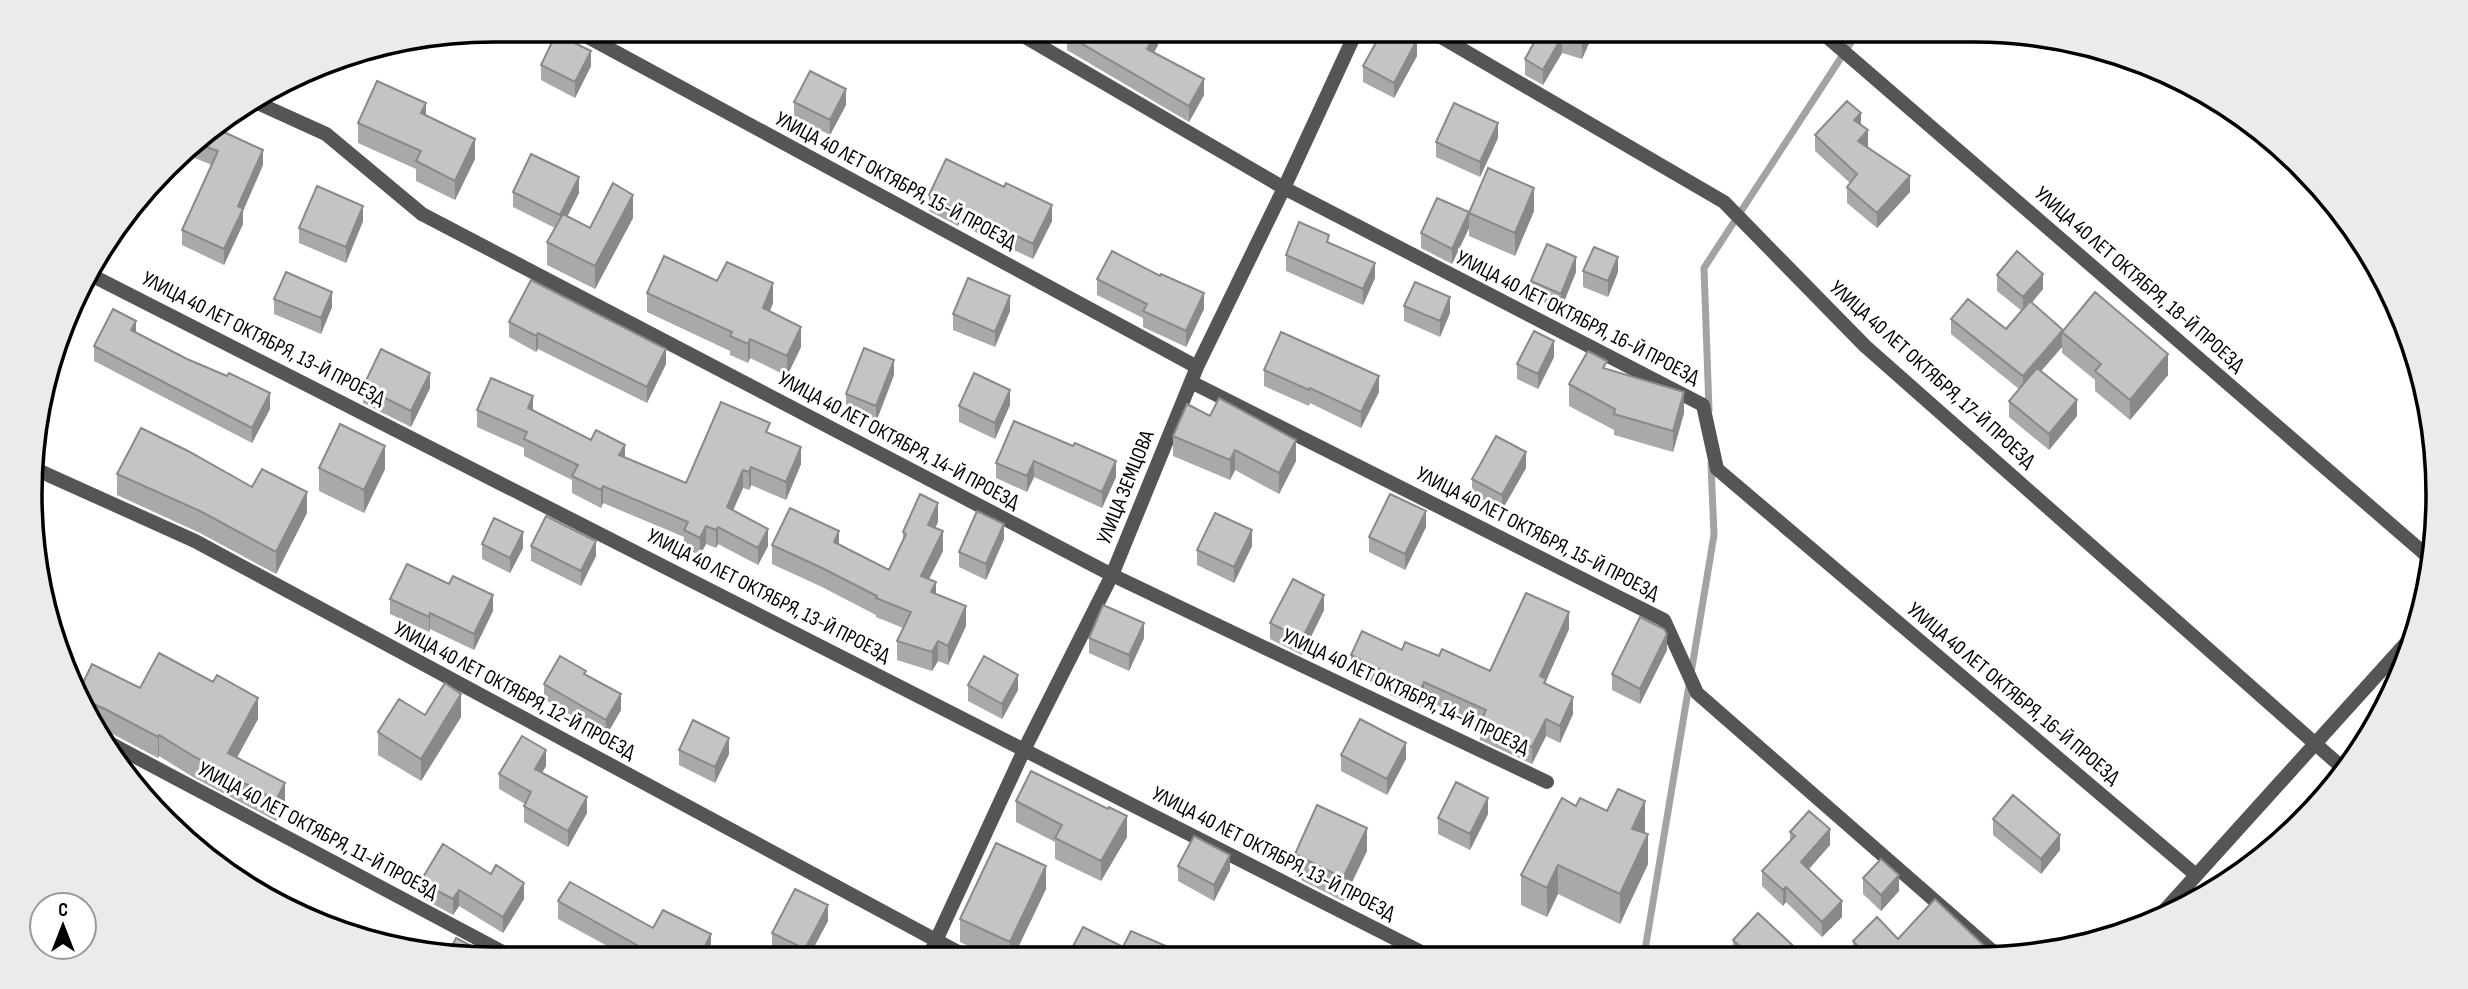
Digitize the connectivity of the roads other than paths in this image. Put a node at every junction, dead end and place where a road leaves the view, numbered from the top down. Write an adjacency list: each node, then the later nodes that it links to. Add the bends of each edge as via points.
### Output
1 (597, 42): 9 (street, УЛИЦА 40 ЛЕТ ОКТЯБРЯ, 15-Й ПРОЕЗД)
2 (1034, 42): 7 (street, УЛИЦА 40 ЛЕТ ОКТЯБРЯ, 16-Й ПРОЕЗД)
3 (1351, 42): 7 (street, УЛИЦА ЗЕМЦОВА)
4 (1450, 42): 15 (street, УЛИЦА 40 ЛЕТ ОКТЯБРЯ, 17-Й ПРОЕЗД, via 1724,202 1866,346)
5 (1833, 42): 12 (street, УЛИЦА 40 ЛЕТ ОКТЯБРЯ, 18-Й ПРОЕЗД)
6 (264, 106): 13 (street, УЛИЦА 40 ЛЕТ ОКТЯБРЯ, 14-Й ПРОЕЗД, via 326,134 422,214)
7 (1284, 188): 9 (street, УЛИЦА ЗЕМЦОВА); 20 (street, УЛИЦА 40 ЛЕТ ОКТЯБРЯ, 16-Й ПРОЕЗД, via 1703,405 1717,469)
8 (97, 278): 16 (street, УЛИЦА 40 ЛЕТ ОКТЯБРЯ, 13-Й ПРОЕЗД)
9 (1197, 367): 10 (street, УЛИЦА ЗЕМЦОВА)
10 (1191, 382): 13 (street, УЛИЦА ЗЕМЦОВА); 27 (street, УЛИЦА 40 ЛЕТ ОКТЯБРЯ, 15-Й ПРОЕЗД, via 1664,620 1697,693)
11 (43, 472): 22 (street, УЛИЦА 40 ЛЕТ ОКТЯБРЯ, 12-Й ПРОЕЗД, via 195,541)
12 (2422, 552)
13 (1112, 575): 16 (street, УЛИЦА ЗЕМЦОВА); 19 (street, УЛИЦА 40 ЛЕТ ОКТЯБРЯ, 14-Й ПРОЕЗД)
14 (2397, 653): 15 (street)
15 (2316, 743): 18 (street, УЛИЦА 40 ЛЕТ ОКТЯБРЯ, 17-Й ПРОЕЗД); 20 (street)
16 (1025, 748): 22 (street, УЛИЦА ЗЕМЦОВА); 26 (street, УЛИЦА 40 ЛЕТ ОКТЯБРЯ, 13-Й ПРОЕЗД)
17 (120, 749): 23 (street, УЛИЦА 40 ЛЕТ ОКТЯБРЯ, 11-Й ПРОЕЗД)
18 (2337, 763)
19 (1547, 782)
20 (2196, 875): 21 (street)
21 (2173, 900)
22 (935, 941): 24 (street, УЛИЦА ЗЕМЦОВА); 25 (street, УЛИЦА 40 ЛЕТ ОКТЯБРЯ, 12-Й ПРОЕЗД)
23 (493, 947)
24 (933, 947)
25 (947, 947)
26 (1412, 947)
27 (1987, 947)

